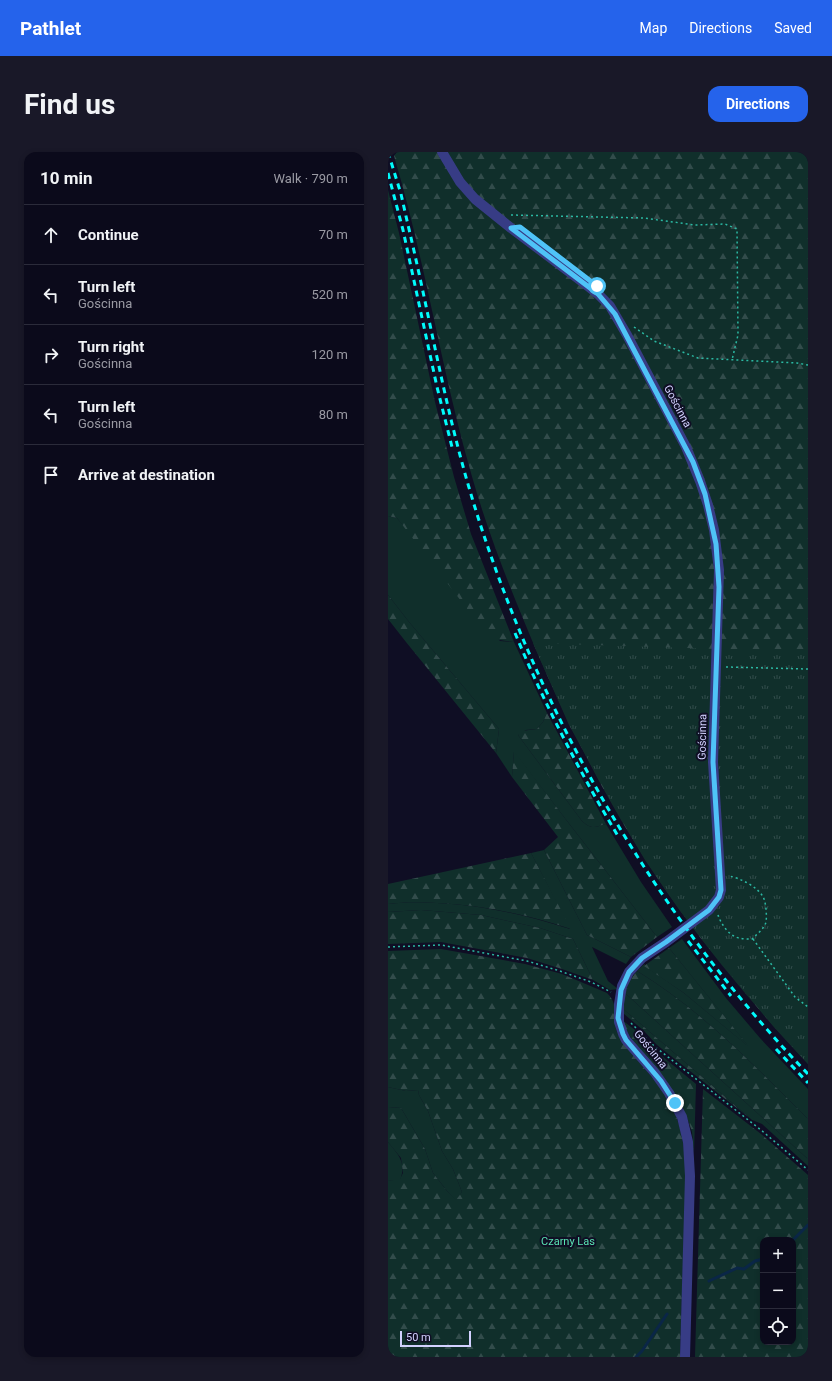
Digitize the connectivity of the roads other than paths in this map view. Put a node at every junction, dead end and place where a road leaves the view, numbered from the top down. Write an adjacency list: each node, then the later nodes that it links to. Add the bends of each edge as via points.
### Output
1 (442, 152): 2 (street, Gościnna, via 460,182 475,199 610,306 682,441 700,480 714,530 719,570 713,762 721,890 715,904 709,910 642,958 629,972 622,986 619,1009 620,1026 626,1040 661,1081 675,1103 684,1122 688,1142 690,1176)
2 (685, 1357)

